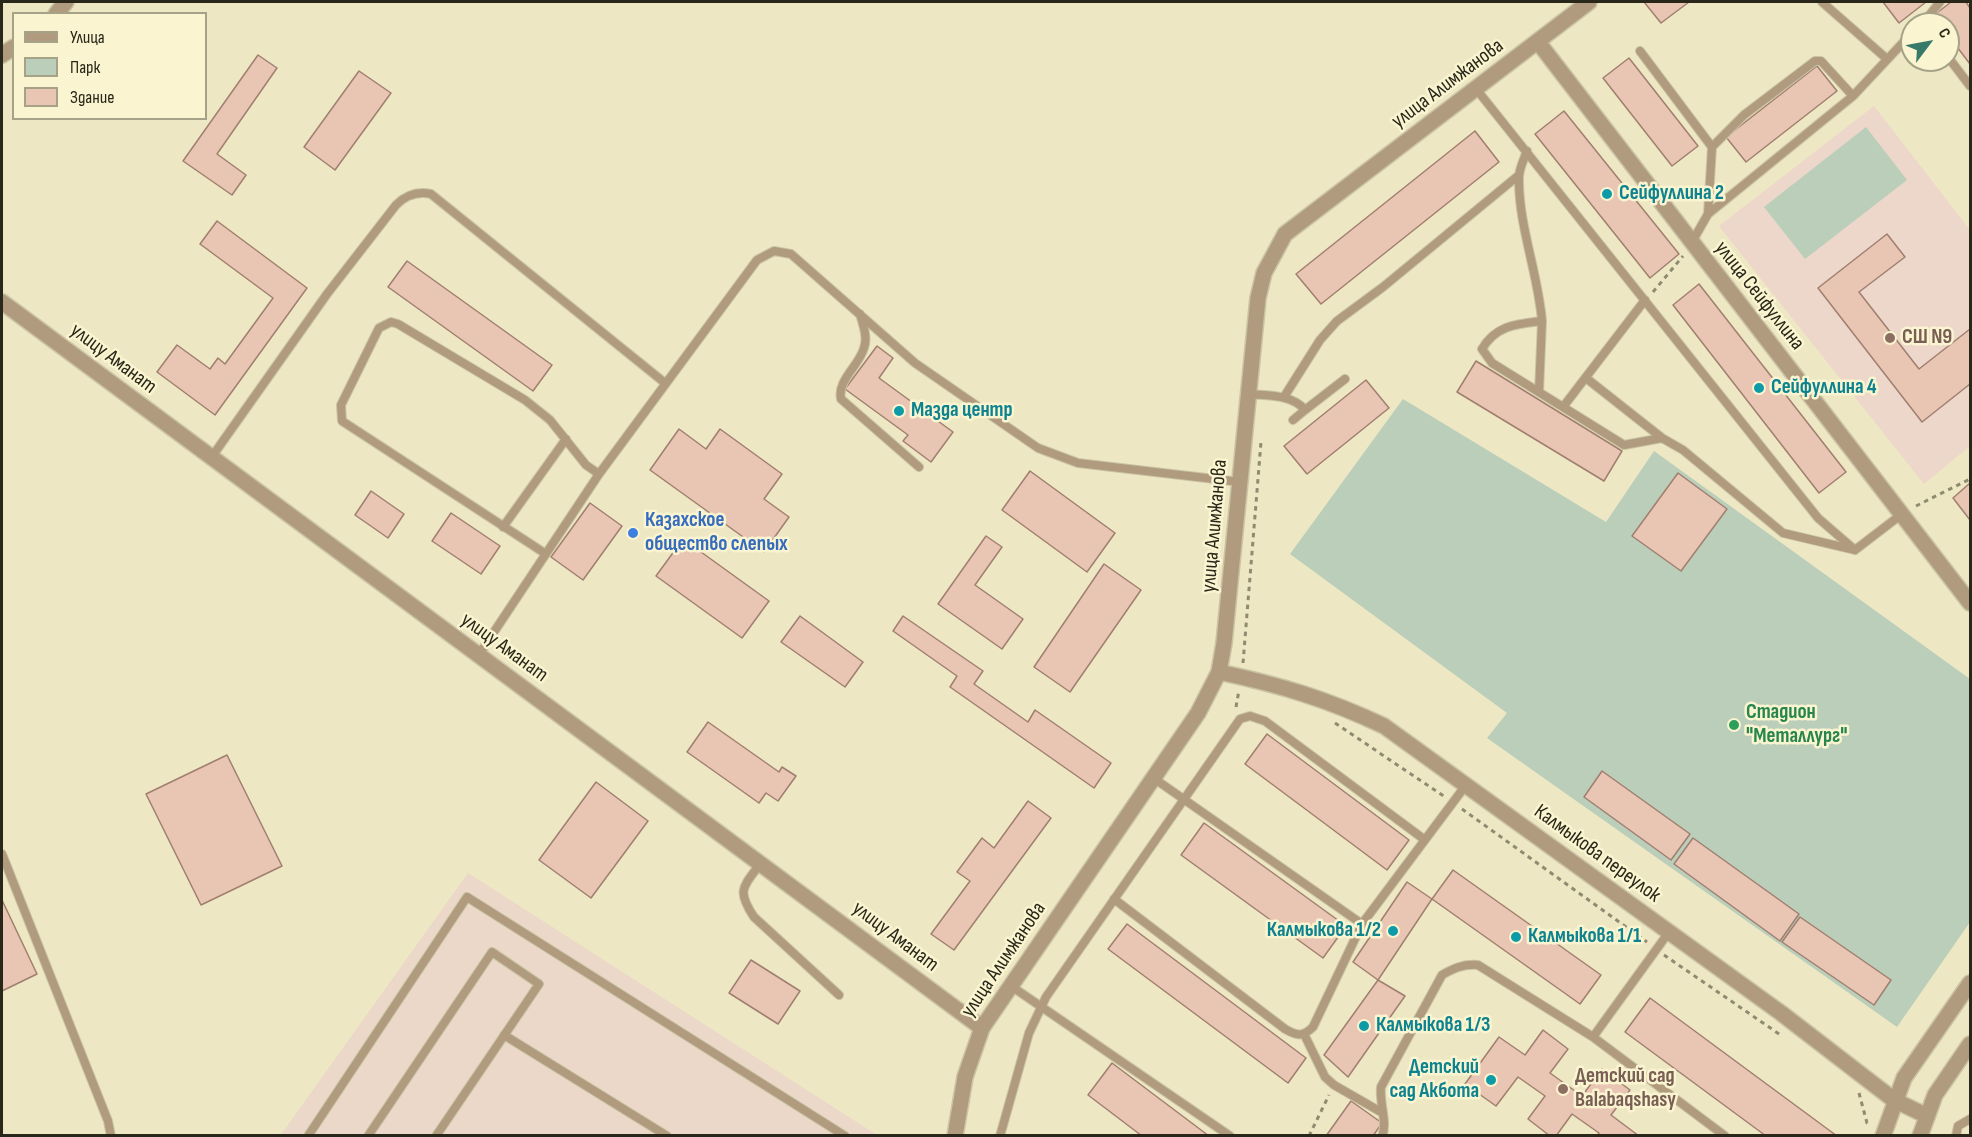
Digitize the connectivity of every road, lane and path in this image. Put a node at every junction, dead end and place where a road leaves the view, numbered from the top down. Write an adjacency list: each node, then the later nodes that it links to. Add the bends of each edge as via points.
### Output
1 (1589, 2): 3 (street, улица Алимжанова)
2 (1822, 2): 6 (lane)
3 (1538, 42): 9 (street, улица Алимжанова); 15 (street, улица Сейфуллина)
4 (1900, 45): 6 (lane)
5 (1640, 51): 11 (lane)
6 (1887, 59): 10 (lane)
7 (1960, 72): 8 (lane)
8 (1971, 86)
9 (1477, 90): 12 (lane); 24 (street, улица Алимжанова, via 1285,234 1264,273 1258,298)
10 (1853, 96): 11 (lane, via 1821,61 1815,61 1744,115); 14 (lane)
11 (1712, 147): 14 (lane)
12 (1527, 151): 13 (lane); 16 (lane)
13 (1519, 175): 19 (lane); 25 (lane, via 1337,321 1320,340)
14 (1708, 214): 15 (lane)
15 (1692, 243): 16 (path); 36 (street, улица Сейфуллина)
16 (1646, 300): 20 (lane); 38 (lane, via 1818,518)
17 (2, 302): 31 (street, улицу Аманат)
18 (860, 313): 22 (lane, via 791,254 780,250 766,253); 32 (lane, via 866,338 864,348 841,387 841,399); 35 (lane, via 915,363 1038,448 1059,458)
19 (1542, 321): 23 (lane); 23 (lane, via 1507,326 1482,349 1492,363)
20 (1586, 378): 26 (lane); 29 (lane)
21 (1345, 379): 27 (lane)
22 (665, 383): 31 (lane, via 431,194 422,192 403,198 396,205 327,294); 33 (lane)
23 (1539, 392): 26 (lane)
24 (1248, 394): 25 (lane); 35 (street, улица Алимжанова)
25 (1284, 397): 27 (lane)
26 (1563, 407): 29 (lane, via 1624,445)
27 (1305, 410): 28 (lane)
28 (1293, 420)
29 (1662, 438): 38 (lane, via 1683,450 1783,533)
30 (566, 439): 33 (lane, via 586,465); 37 (lane); 37 (lane, via 525,400 398,324 391,322 379,328 341,405 342,422)
31 (212, 458): 41 (street, улицу Аманат)
32 (918, 467)
33 (599, 474): 39 (lane)
34 (1971, 479): 36 (path)
35 (1240, 482): 42 (street, улица Алимжанова)
36 (1902, 514): 38 (lane); 40 (street, улица Сейфуллина)
37 (503, 527): 39 (lane)
38 (1855, 550)
39 (546, 554): 41 (lane)
40 (1971, 603)
41 (478, 656): 50 (street, улицу Аманат)
42 (1219, 672): 44 (street, улица Алимжанова, via 1198,713); 45 (street, Калмыкова переулок, via 1289,687 1334,702 1384,726)
43 (1330, 720): 47 (path)
44 (1152, 777): 46 (lane); 56 (street, улица Алимжанова)
45 (1466, 785): 47 (lane); 53 (street, Калмыкова переулок)
46 (1184, 799): 48 (lane, via 1233,726 1245,717 1258,717); 51 (lane); 52 (lane)
47 (1453, 802): 48 (lane); 54 (path)
48 (1425, 840): 52 (lane)
49 (2, 854): 72 (lane)
50 (761, 863): 57 (lane, via 743,887 747,907); 59 (street, улицу Аманат)
51 (1114, 899): 58 (lane); 60 (lane, via 1285,1029 1295,1035)
52 (1362, 924): 60 (lane, via 1313,1027)
53 (1669, 932): 54 (lane); 67 (street, Калмыкова переулок)
54 (1656, 949): 62 (lane); 63 (path)
55 (1971, 983): 67 (street, via 1904,1078)
56 (1011, 986): 58 (lane); 59 (street, улица Алимжанова)
57 (839, 995)
58 (1040, 1008): 79 (lane, via 1029,1033); 80 (lane)
59 (982, 1028): 78 (street, улица Алимжанова, via 965,1077)
60 (1304, 1034): 65 (lane, via 1317,1064)
61 (504, 1035): 74 (lane, via 539,984 492,952); 75 (lane); 76 (lane)
62 (1593, 1037): 68 (lane, via 1478,965 1466,964 1442,975 1381,1087); 83 (lane)
63 (1788, 1040)
64 (1971, 1044): 69 (street, via 1935,1095)
65 (1334, 1085): 68 (lane); 81 (path)
66 (1858, 1090): 71 (path, via 1866,1123)
67 (1894, 1100): 69 (street, Калмыкова переулок); 71 (street)
68 (1381, 1112): 82 (lane, via 1385,1124)
69 (1927, 1116): 84 (street)
70 (1971, 1119): 85 (lane, via 1958,1126)
71 (1883, 1134)
72 (111, 1136)
73 (308, 1136): 77 (lane, via 467,897)
74 (368, 1136)
75 (436, 1136)
76 (668, 1136)
77 (845, 1136)
78 (955, 1136)
79 (1000, 1136)
80 (1230, 1136)
81 (1309, 1136)
82 (1382, 1136)
83 (1725, 1136)
84 (1920, 1136)
85 (1956, 1136)

